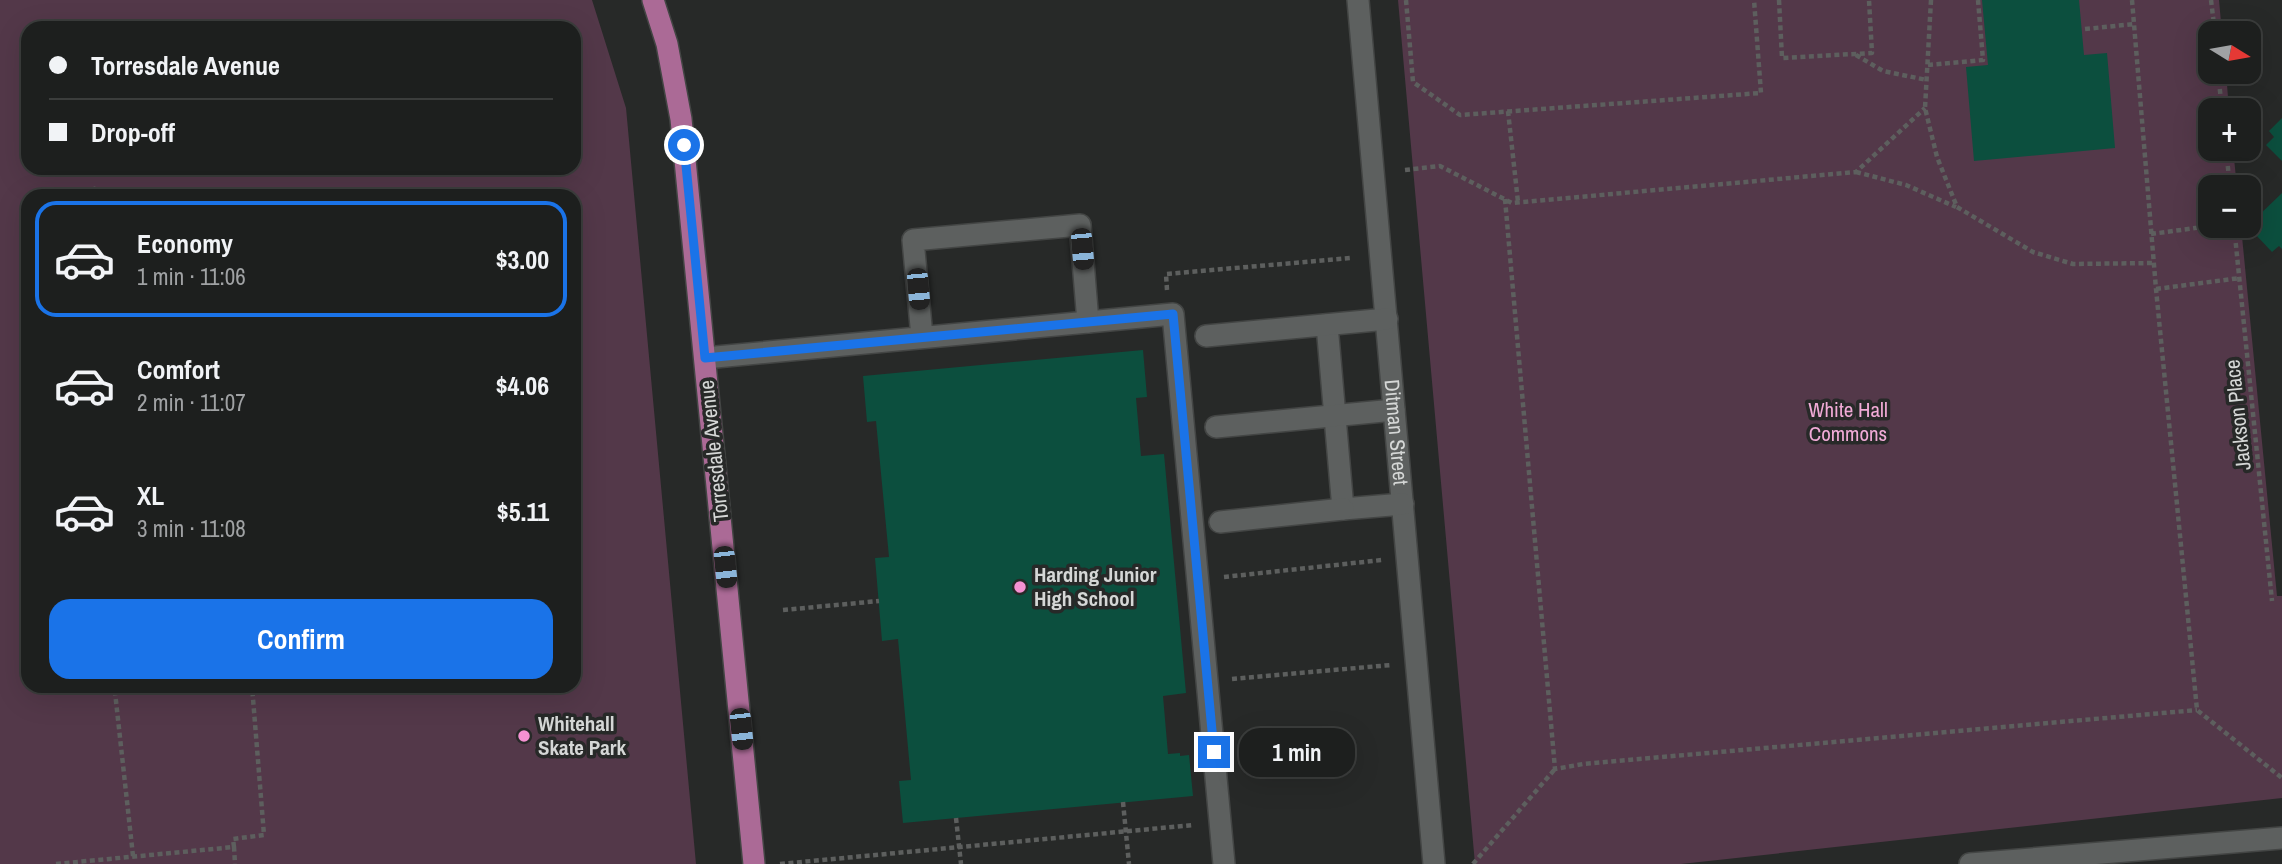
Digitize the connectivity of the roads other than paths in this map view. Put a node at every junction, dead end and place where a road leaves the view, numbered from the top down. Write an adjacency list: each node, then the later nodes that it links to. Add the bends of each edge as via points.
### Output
1 (653, 0): 8 (main road, Torresdale Avenue, via 667,44 681,119)
2 (1358, 0): 3 (street, Ditman Street)
3 (1387, 319): 5 (street); 9 (street, Ditman Street)
4 (1088, 322): 7 (street); 7 (street, via 1080,225 913,240); 18 (street, via 1173,314)
5 (1327, 325): 6 (street); 10 (street)
6 (1206, 336)
7 (922, 337): 8 (street)
8 (705, 358): 17 (main road, Torresdale Avenue)
9 (1394, 411): 10 (street); 12 (street, Ditman Street)
10 (1335, 416): 11 (street); 13 (street)
11 (1216, 427)
12 (1403, 503): 13 (street); 19 (street, Ditman Street)
13 (1343, 509): 14 (street)
14 (1220, 522)
15 (2282, 838): 16 (street)
16 (2075, 860): 20 (street)
17 (754, 864)
18 (1224, 864)
19 (1434, 864)
20 (1970, 864)

